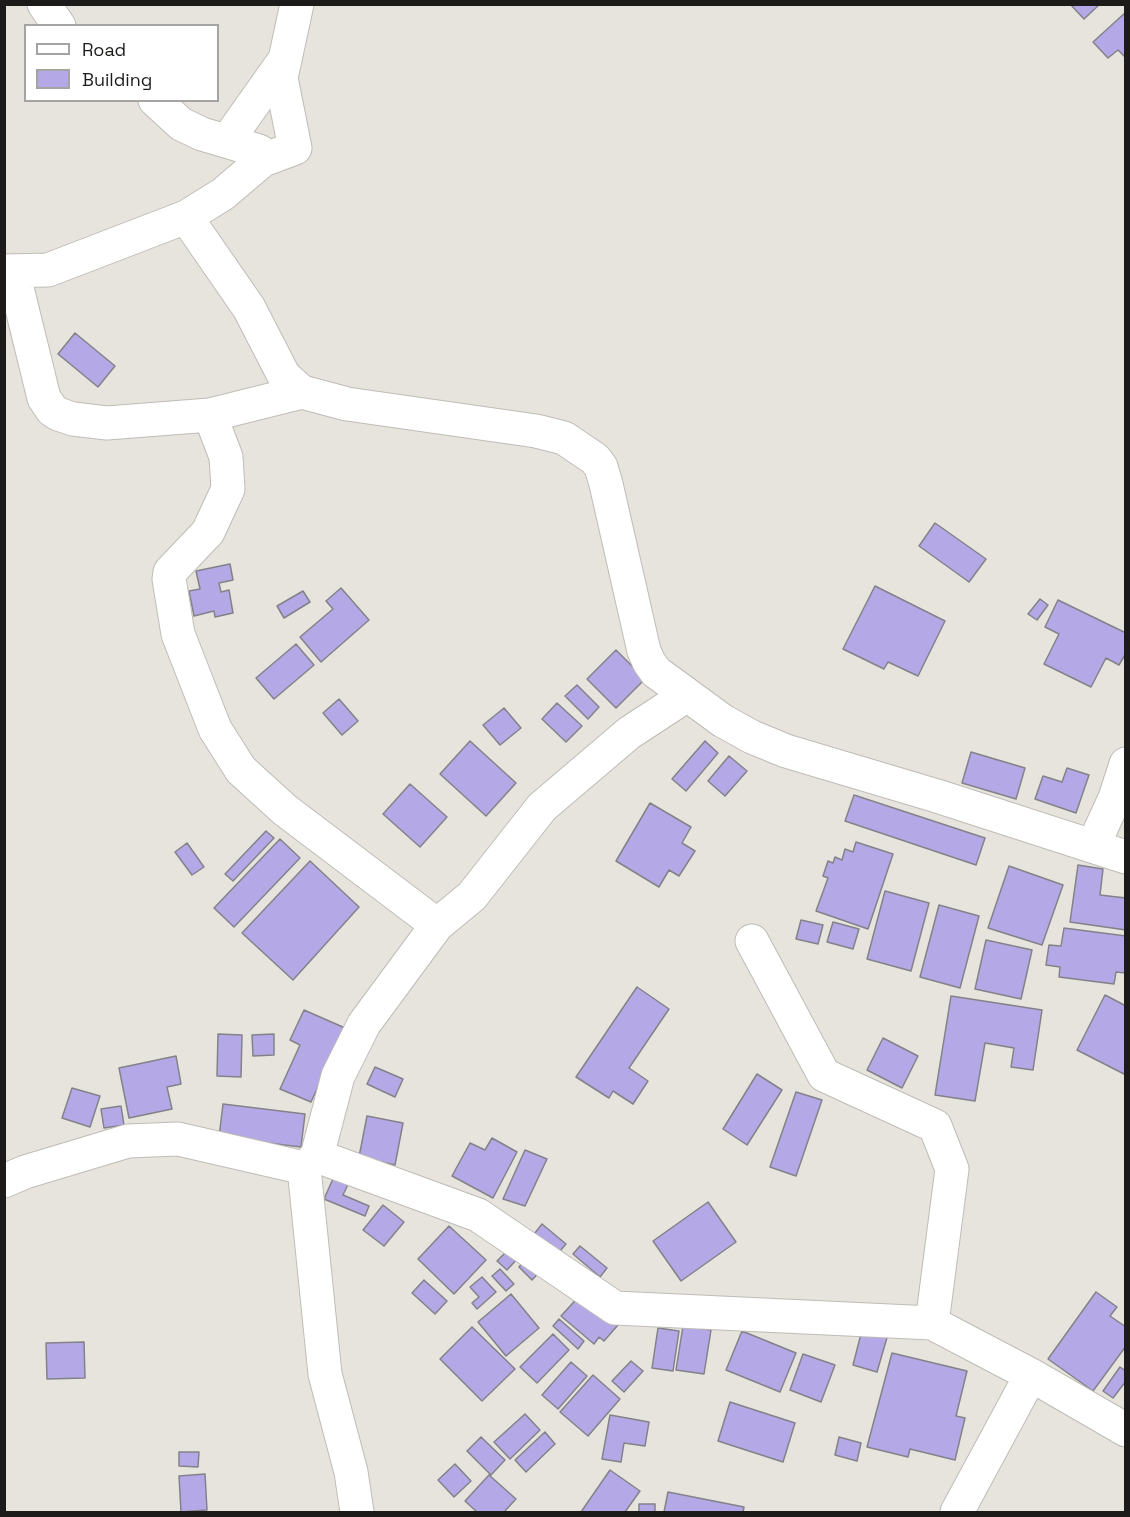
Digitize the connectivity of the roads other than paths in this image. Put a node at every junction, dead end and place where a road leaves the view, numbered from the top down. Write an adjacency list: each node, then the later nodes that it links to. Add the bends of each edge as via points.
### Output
1 (44, 4): 3 (street)
2 (297, 4): 4 (street)
3 (58, 24)
4 (283, 62): 6 (street); 7 (street, via 282,85 295,148)
5 (157, 102): 6 (street, via 181,124)
6 (227, 141): 7 (street, via 259,151)
7 (264, 160): 8 (street, via 224,194)
8 (186, 217): 9 (street, via 48,270); 10 (street, via 249,308 284,376)
9 (9, 272): 11 (street, via 42,389 52,410 73,419 107,423)
10 (302, 392): 11 (street); 12 (street, via 347,404 536,430 564,438 588,452 601,467 606,484 644,651 656,672)
11 (210, 415): 16 (street, via 226,457 228,489 208,532 170,572 169,579 178,634 215,729 241,770 285,810)
12 (687, 695): 14 (street, via 742,732 786,751); 16 (street, via 629,733 542,807 472,896)
13 (1125, 764): 14 (street, via 1115,798)
14 (1093, 846): 15 (street)
15 (1125, 857)
16 (437, 925): 18 (street, via 364,1024 338,1076)
17 (752, 940): 20 (street, via 824,1075 935,1126 952,1169)
18 (310, 1162): 19 (street, via 178,1139 128,1141); 20 (street, via 478,1215 615,1308); 23 (street, via 325,1374 351,1472)
19 (4, 1181)
20 (932, 1323): 21 (street)
21 (1031, 1375): 22 (street); 24 (street)
22 (1125, 1430)
23 (357, 1512)
24 (957, 1512)

